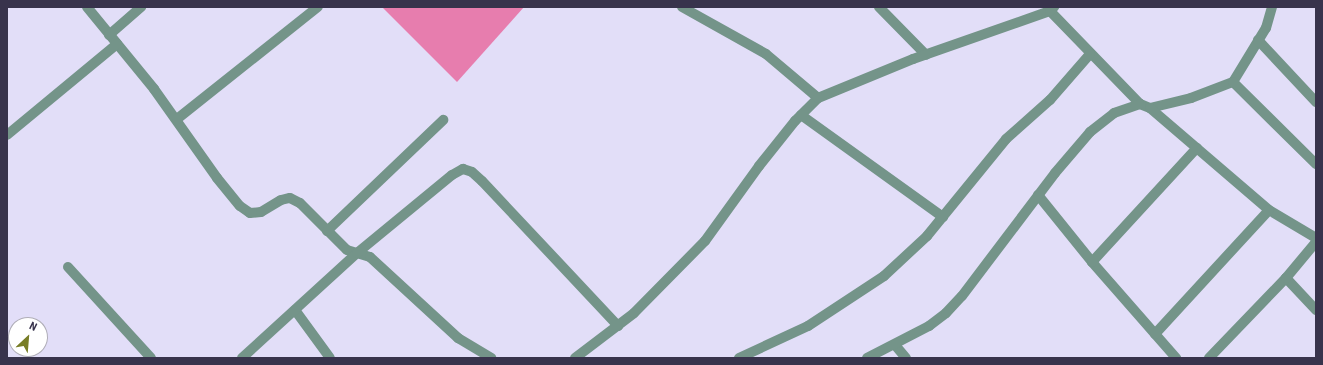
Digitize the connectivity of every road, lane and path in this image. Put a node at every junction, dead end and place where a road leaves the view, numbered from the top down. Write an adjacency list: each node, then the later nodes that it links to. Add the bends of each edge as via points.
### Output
1 (87, 7): 8 (street)
2 (141, 7): 8 (street)
3 (318, 7): 18 (street)
4 (682, 7): 14 (street, via 766,54)
5 (879, 7): 12 (street)
6 (1272, 7): 9 (street, via 1266,28)
7 (1052, 9): 11 (street); 12 (street)
8 (109, 35): 10 (street)
9 (1258, 40): 13 (street); 15 (street)
10 (117, 44): 18 (street); 20 (street)
11 (1090, 54): 16 (street); 25 (street, via 1050,100 1006,139)
12 (926, 55): 14 (street)
13 (1233, 82): 16 (street, via 1185,100); 22 (street)
14 (818, 98): 17 (street)
15 (1316, 102)
16 (1145, 106): 21 (street); 23 (street, via 1114,113 1090,132)
17 (801, 115): 25 (street); 35 (street, via 759,166 705,241)
18 (177, 119): 26 (street, via 217,178 240,206 250,213 261,212 281,200 290,198 300,203)
19 (443, 120): 26 (street)
20 (7, 135)
21 (1197, 148): 24 (street); 30 (street)
22 (1316, 164)
23 (1038, 196): 30 (street); 37 (street, via 962,296 946,313)
24 (1270, 210): 27 (street); 36 (street)
25 (943, 217): 43 (street, via 927,236 884,276 808,326)
26 (327, 231): 29 (street, via 347,250)
27 (1316, 238)
28 (1316, 242): 32 (street)
29 (357, 253): 33 (street); 35 (street, via 452,175 463,169 472,172); 41 (street, via 370,257 458,338)
30 (1092, 262): 36 (street)
31 (68, 267): 38 (street)
32 (1286, 278): 34 (street); 47 (street)
33 (295, 310): 39 (street); 40 (street)
34 (1316, 310)
35 (618, 326): 42 (street)
36 (1155, 334): 46 (street)
37 (894, 345): 44 (street); 45 (street)
38 (151, 358)
39 (242, 358)
40 (330, 358)
41 (491, 358)
42 (576, 358)
43 (740, 358)
44 (867, 358)
45 (906, 358)
46 (1176, 358)
47 (1209, 358)

